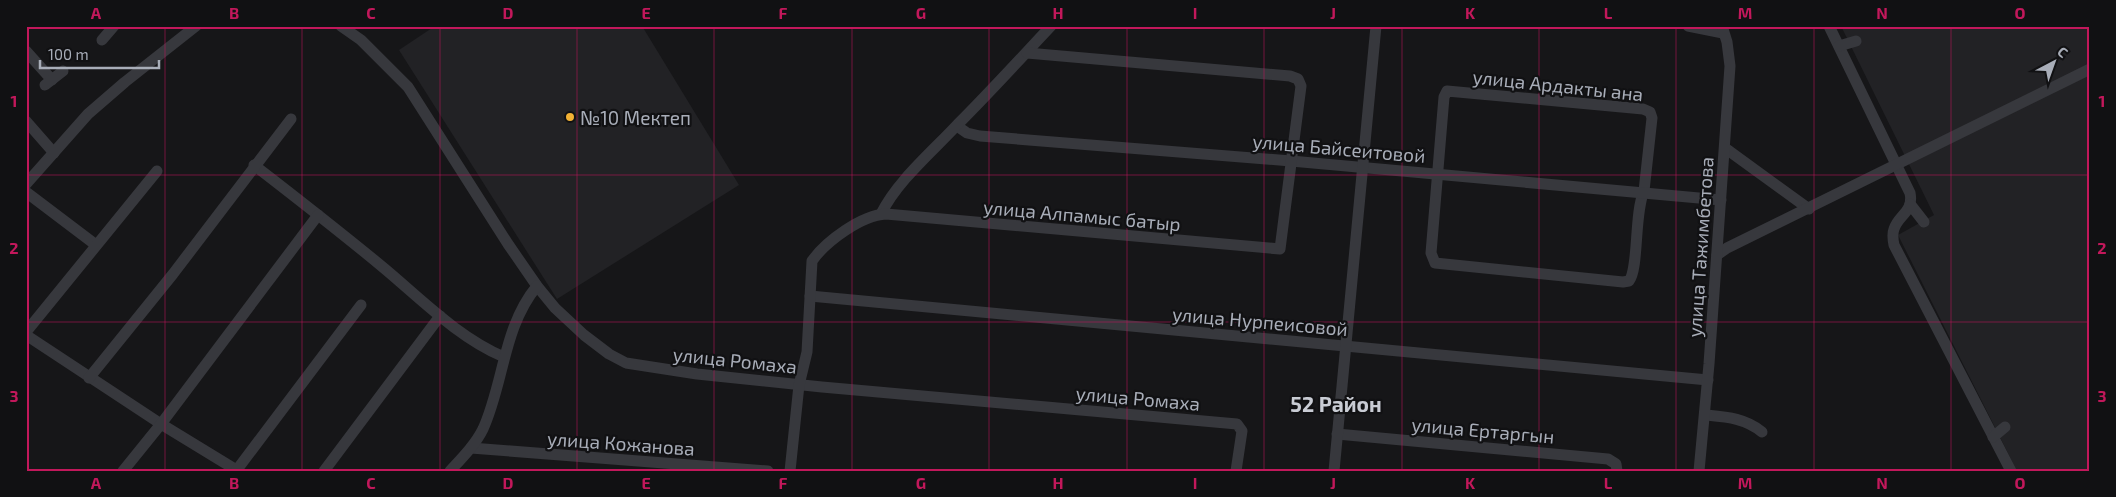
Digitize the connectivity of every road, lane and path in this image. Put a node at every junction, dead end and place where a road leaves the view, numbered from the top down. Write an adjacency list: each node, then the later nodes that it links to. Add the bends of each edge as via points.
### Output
1 (114, 26): 9 (street)
2 (196, 26): 20 (street, via 107,97)
3 (341, 26): 38 (street, улица Ромаха, via 372,50 408,87)
4 (1050, 26): 13 (street)
5 (1376, 26): 24 (street)
6 (1688, 26): 8 (street)
7 (1829, 26): 11 (street)
8 (1722, 29): 19 (street, улица Тажимбетова, via 1728,42 1730,66)
9 (102, 40)
10 (1856, 41): 11 (street)
11 (1839, 46): 23 (street)
12 (26, 51): 15 (street, via 48,82)
13 (1027, 53): 18 (street); 21 (street, via 1295,77 1302,83)
14 (2090, 69): 23 (street)
15 (63, 71)
16 (291, 119): 22 (street)
17 (26, 121): 20 (street)
18 (957, 126): 21 (street, улица Байсеитовой, via 980,136); 33 (street, via 914,170)
19 (1725, 148): 30 (street, улица Тажимбетова); 32 (street)
20 (54, 153): 27 (street)
21 (1291, 161): 24 (street, улица Байсеитовой); 33 (street, улица Алпамыс батыр, via 1280,249)
22 (254, 165): 34 (street); 45 (street, via 173,274)
23 (1897, 165): 31 (street, via 1910,192); 32 (street)
24 (1363, 168): 26 (street, улица Байсеитовой); 43 (street)
25 (157, 171): 36 (street)
26 (1436, 174): 29 (street, улица Байсеитовой); 29 (street, улица Ардакты ана, via 1447,91 1643,109 1650,112 1652,118); 29 (street, улица Ардакты ана, via 1431,253 1435,263 1531,274 1629,281 1634,274 1636,230)
27 (26, 184)
28 (26, 192): 36 (street)
29 (1643, 194): 30 (street, улица Байсеитовой)
30 (1721, 200): 37 (street, улица Тажимбетова)
31 (1910, 204): 35 (street); 53 (street, via 1894,228 1894,246)
32 (1809, 209): 37 (street)
33 (881, 214): 39 (street, via 864,218 815,258 811,265)
34 (318, 215): 41 (street); 49 (street)
35 (1924, 222)
36 (96, 245): 42 (street)
37 (1717, 255): 46 (street, улица Тажимбетова)
38 (537, 286): 44 (street, via 522,308); 47 (street, улица Ромаха, via 577,329 626,363)
39 (810, 296): 43 (street, улица Нурпеисовой); 47 (street, via 807,352)
40 (361, 305): 56 (street)
41 (440, 316): 44 (street); 57 (street)
42 (26, 334): 45 (street)
43 (1346, 346): 46 (street, улица Нурпеисовой); 52 (street)
44 (504, 357): 54 (street, via 486,421)
45 (89, 378): 49 (street)
46 (1708, 380): 48 (street, улица Тажимбетова)
47 (799, 384): 60 (street); 61 (street, улица Ромаха, via 1237,424 1242,431)
48 (1705, 415): 51 (street, via 1732,417); 64 (street, улица Тажимбетова)
49 (161, 424): 55 (street); 56 (street)
50 (2005, 427): 53 (street)
51 (1762, 432)
52 (1338, 434): 62 (street); 63 (street, улица Ертаргын, via 1608,458 1616,464)
53 (1993, 437): 65 (street)
54 (471, 448): 58 (street); 59 (street, улица Кожанова)
55 (123, 471)
56 (237, 471)
57 (324, 471)
58 (450, 471)
59 (768, 471)
60 (790, 471)
61 (1236, 471)
62 (1334, 471)
63 (1617, 471)
64 (1699, 471)
65 (2011, 471)

